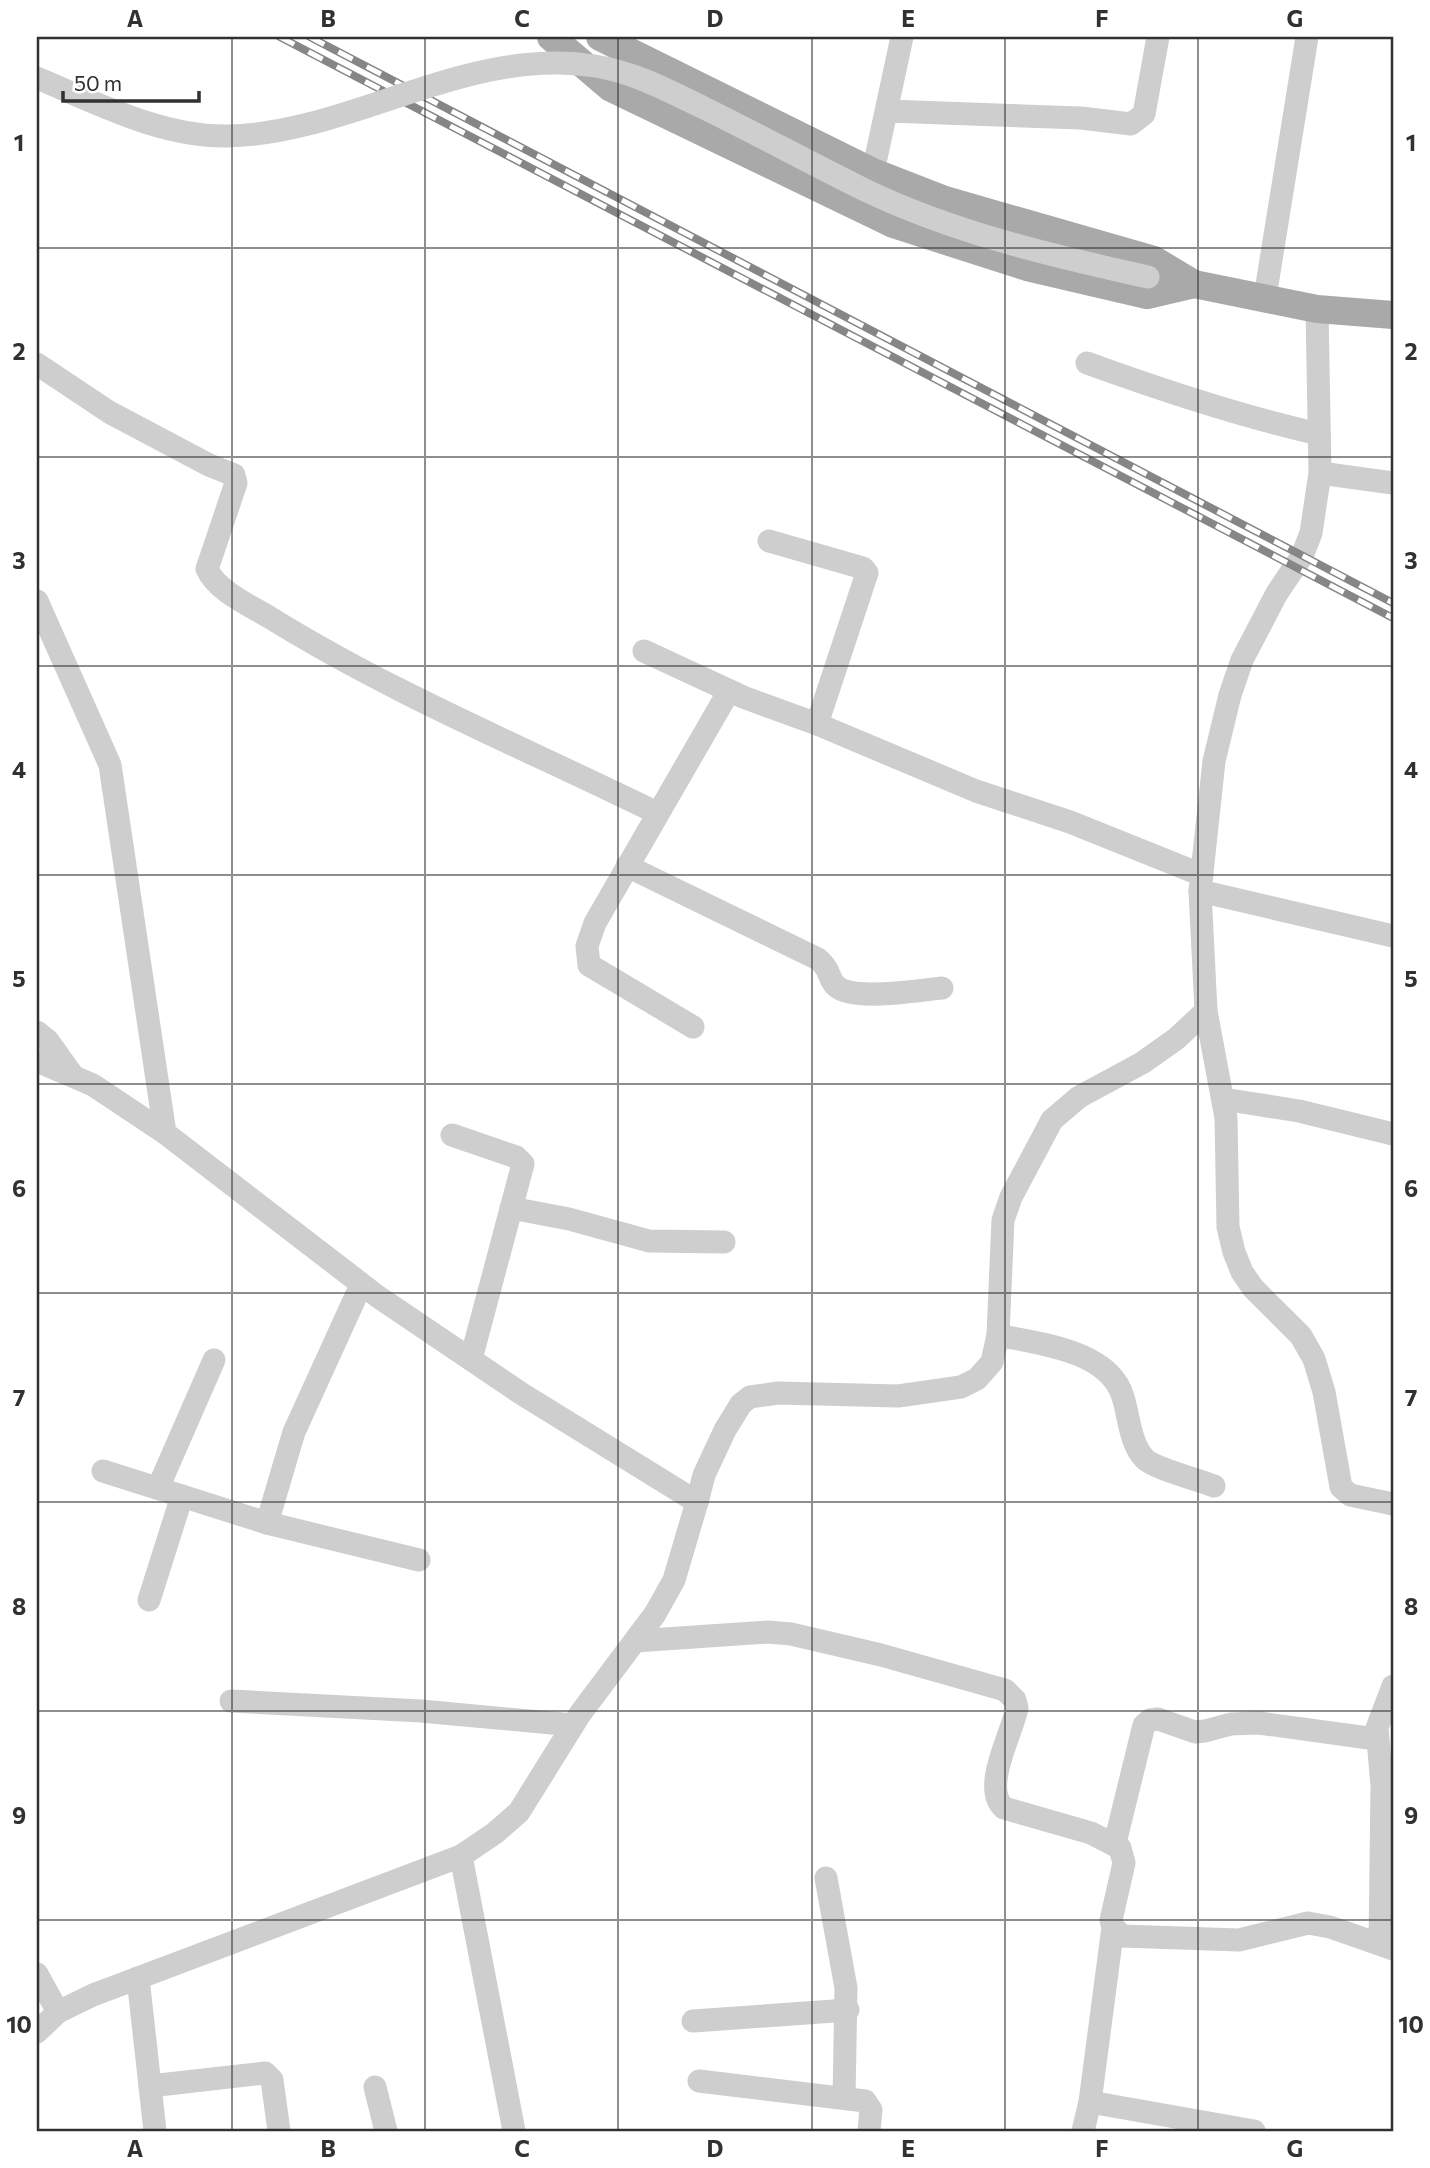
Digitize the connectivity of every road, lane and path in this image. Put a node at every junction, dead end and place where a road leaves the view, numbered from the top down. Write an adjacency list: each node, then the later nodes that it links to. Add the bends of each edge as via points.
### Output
1 (551, 37): 9 (main road, via 611,88 893,225 1027,267 1147,295)
2 (600, 37): 8 (main road)
3 (902, 37): 7 (street)
4 (1158, 37): 7 (street, via 1144,114 1131,124)
5 (1307, 37): 10 (street)
6 (37, 78): 9 (street, bridge, via 138,119 175,130 227,136 290,128 464,75 548,64 596,66 653,83 918,213 989,237 1147,277)
7 (888, 111): 8 (street)
8 (873, 172): 9 (main road, via 945,200 1154,260)
9 (1194, 284): 10 (main road)
10 (1265, 297): 11 (main road)
11 (1317, 309): 12 (main road); 15 (street)
12 (1393, 315)
13 (1087, 363): 15 (street, via 1194,401)
14 (37, 364): 23 (street, via 109,412 234,475 236,483 207,569 239,599 352,667)
15 (1319, 434): 16 (street)
16 (1320, 472): 17 (street); 25 (street, via 1311,533 1302,556 1242,660 1230,695 1214,761)
17 (1393, 483)
18 (769, 541): 22 (street, via 863,568 867,573)
19 (37, 601): 34 (street, via 110,765)
20 (644, 651): 21 (street)
21 (729, 691): 22 (street); 23 (street)
22 (817, 724): 25 (street, via 976,791 1070,822)
23 (657, 813): 24 (street)
24 (627, 866): 27 (street, via 818,959 842,989 857,994); 29 (street, via 595,923 587,946 589,965)
25 (1201, 883): 26 (street); 28 (street)
26 (1393, 936)
27 (942, 988)
28 (1206, 1011): 33 (street); 40 (street, via 1176,1039 1079,1097 1052,1120 1003,1220)
29 (693, 1027)
30 (37, 1032): 32 (street)
31 (37, 1061): 32 (street)
32 (73, 1076): 34 (street)
33 (1223, 1099): 35 (street, via 1299,1111); 48 (street, via 1228,1227 1242,1272 1301,1336 1314,1359 1341,1487 1350,1495)
34 (165, 1133): 39 (street)
35 (1393, 1134)
36 (452, 1135): 37 (street, via 520,1160 522,1171)
37 (512, 1208): 38 (street, via 649,1241); 41 (street)
38 (724, 1242)
39 (361, 1285): 41 (street); 49 (street, via 294,1432)
40 (998, 1335): 44 (street, via 1090,1360 1111,1375 1122,1393 1136,1447 1145,1460); 47 (street, via 992,1363 961,1387 898,1396 778,1393 750,1397 725,1430)
41 (471, 1359): 47 (street)
42 (214, 1360): 45 (street)
43 (103, 1471): 45 (street)
44 (1214, 1486)
45 (158, 1488): 46 (street)
46 (182, 1496): 49 (street); 51 (street)
47 (696, 1502): 52 (street, via 674,1580)
48 (1393, 1504)
49 (267, 1523): 50 (street)
50 (419, 1560)
51 (149, 1600)
52 (635, 1641): 55 (street); 57 (street, via 791,1634 1005,1690 1017,1708 994,1787 998,1803)
53 (1393, 1686): 56 (street, via 1378,1719)
54 (231, 1701): 55 (street)
55 (573, 1725): 58 (street, via 519,1812)
56 (1377, 1739): 57 (street, via 1244,1723 1195,1732 1150,1720 1144,1726); 61 (street)
57 (1115, 1843): 60 (street, via 1124,1863)
58 (461, 1856): 63 (street); 76 (street)
59 (825, 1878): 64 (street)
60 (1113, 1927): 61 (street, via 1128,1937 1239,1940 1308,1923); 72 (street)
61 (1387, 1947)
62 (37, 1974): 65 (street)
63 (138, 1978): 65 (street); 69 (street)
64 (848, 2010): 66 (street); 71 (street)
65 (58, 2012): 67 (street)
66 (693, 2021)
67 (37, 2032)
68 (699, 2081): 71 (street)
69 (150, 2086): 73 (street); 74 (street, via 265,2073 272,2080)
70 (375, 2087): 75 (street)
71 (844, 2098): 77 (street, via 869,2103)
72 (1090, 2102): 78 (street); 79 (street)
73 (155, 2131)
74 (279, 2131)
75 (386, 2131)
76 (514, 2131)
77 (869, 2131)
78 (1083, 2131)
79 (1254, 2131)

